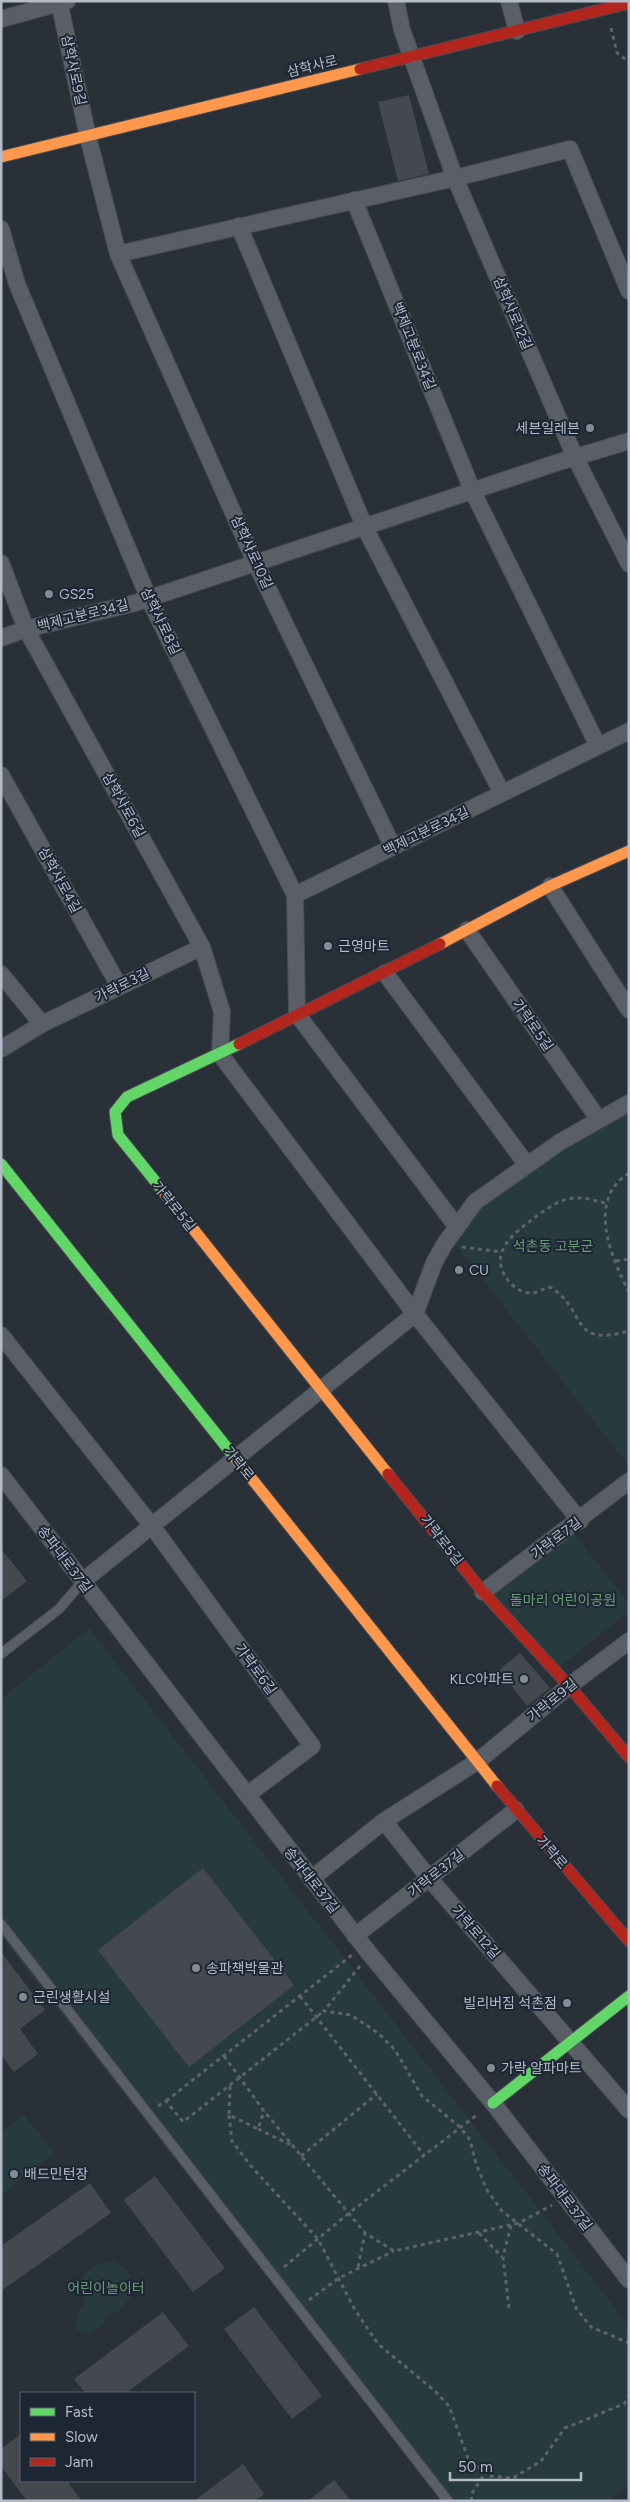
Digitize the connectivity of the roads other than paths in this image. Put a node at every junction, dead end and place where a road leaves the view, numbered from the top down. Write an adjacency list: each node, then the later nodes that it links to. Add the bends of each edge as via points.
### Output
1 (396, 1): 7 (street, 삼학사로12길, via 402,30)
2 (509, 1): 6 (street)
3 (62, 2): 5 (street, 삼학사로9길); 8 (street, 삼학사로9길)
4 (629, 3): 6 (street, 삼학사로)
5 (1, 19)
6 (517, 31): 7 (street, 삼학사로)
7 (413, 56): 8 (street, 삼학사로); 10 (street, 삼학사로12길)
8 (88, 137): 9 (street, 삼학사로); 14 (street, 삼학사로10길)
9 (1, 157)
10 (455, 178): 11 (street); 15 (street, via 570,149); 17 (street, 삼학사로12길)
11 (354, 200): 12 (street); 18 (street, 백제고분로34길)
12 (239, 226): 14 (street); 19 (street)
13 (1, 229): 23 (street, 삼학사로8길, via 17,284)
14 (118, 254): 21 (street, 삼학사로10길)
15 (629, 291)
16 (629, 441): 17 (street, 백제고분로34길)
17 (575, 457): 18 (street, 백제고분로34길); 22 (street, 삼학사로12길)
18 (473, 492): 19 (street, 백제고분로34길); 27 (street, 백제고분로34길)
19 (366, 528): 21 (street, 백제고분로34길); 29 (street)
20 (1, 563): 24 (street, 삼학사로6길)
21 (256, 564): 23 (street, 백제고분로34길); 30 (street, 삼학사로10길)
22 (629, 564)
23 (149, 599): 24 (street, 백제고분로34길); 33 (street, 삼학사로8길)
24 (26, 629): 25 (street, 백제고분로34길); 35 (street, 삼학사로6길)
25 (1, 638)
26 (629, 731): 27 (street, 백제고분로34길)
27 (598, 746): 29 (street, 백제고분로34길)
28 (1, 775): 38 (street, 삼학사로4길)
29 (502, 793): 30 (street, 백제고분로34길)
30 (393, 846): 33 (street, 백제고분로34길)
31 (629, 851): 32 (street, 가락로5길)
32 (550, 886): 34 (street, 가락로5길); 39 (street)
33 (295, 894): 40 (street, 삼학사로8길)
34 (467, 930): 36 (street, 가락로5길); 45 (street, 가락로5길)
35 (202, 946): 38 (street, 가락로3길); 43 (street, 삼학사로6길, via 222,1012)
36 (385, 973): 40 (street, 가락로5길); 47 (street)
37 (1, 974): 41 (street)
38 (119, 986): 41 (street, 가락로3길)
39 (629, 1010)
40 (297, 1014): 43 (street, 가락로5길); 48 (street)
41 (42, 1024): 42 (street, 가락로3길)
42 (1, 1049)
43 (220, 1054): 49 (street); 51 (street, 가락로5길, via 127,1096 115,1112 118,1135)
44 (629, 1103): 45 (street)
45 (599, 1120): 47 (street)
46 (1, 1164): 52 (street, 가락로)
47 (527, 1165): 48 (street, via 476,1202)
48 (457, 1227): 49 (street, via 434,1263)
49 (415, 1314): 51 (street); 55 (street)
50 (1, 1335): 56 (street, 가락로6길)
51 (322, 1389): 52 (street); 58 (street, 가락로5길)
52 (235, 1459): 56 (street); 63 (street, 가락로)
53 (1, 1475): 57 (street, 송파대로37길)
54 (629, 1481): 55 (street, 가락로7길)
55 (580, 1520): 58 (street, 가락로7길)
56 (152, 1526): 57 (street); 64 (street, 가락로6길, via 312,1746)
57 (83, 1581): 60 (lane, via 59,1609); 64 (street, 송파대로37길)
58 (483, 1592): 61 (street, 가락로5길)
59 (629, 1640): 61 (street, 가락로9길)
60 (1, 1654)
61 (569, 1686): 62 (street, 가락로5길); 63 (street, 가락로9길)
62 (629, 1756)
63 (478, 1761): 65 (street, 가락로); 66 (street)
64 (246, 1795): 68 (street, 송파대로37길)
65 (516, 1810): 67 (street, 가락로37길); 70 (street, 가락로)
66 (384, 1821): 67 (street, 가락로12길); 68 (street)
67 (429, 1878): 71 (street, 가락로37길); 73 (street, 가락로12길)
68 (311, 1879): 71 (street, 송파대로37길)
69 (1, 1924): 77 (lane)
70 (629, 1941)
71 (360, 1947): 74 (street, 송파대로37길)
72 (629, 1996): 73 (street)
73 (572, 2042): 74 (street); 75 (street, 가락로12길)
74 (492, 2103): 76 (street, 송파대로37길)
75 (629, 2110)
76 (629, 2280)
77 (448, 2501)

